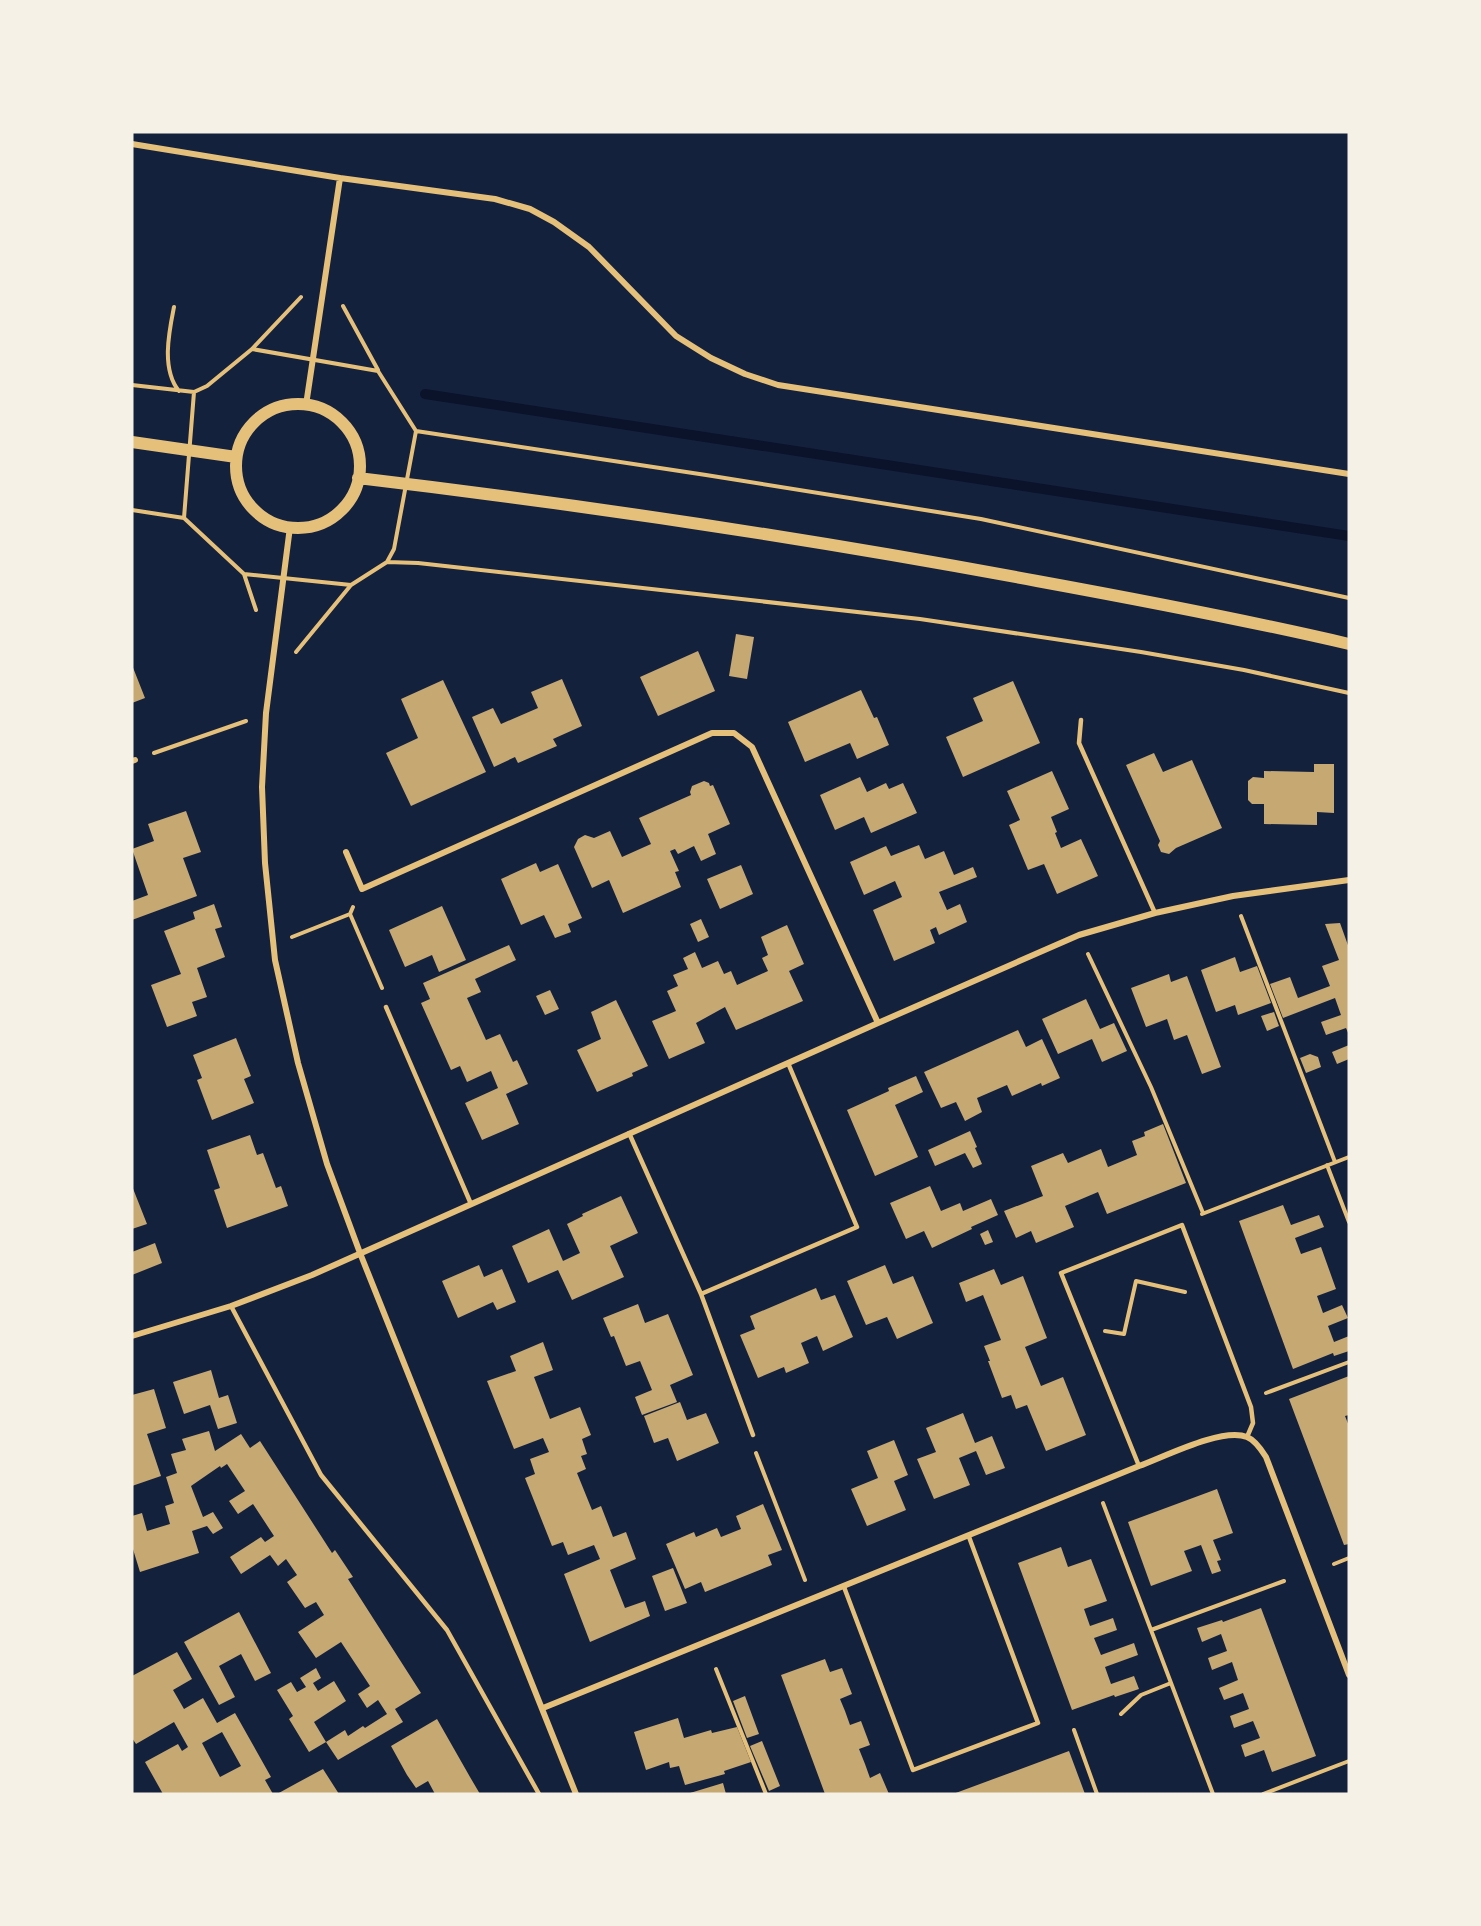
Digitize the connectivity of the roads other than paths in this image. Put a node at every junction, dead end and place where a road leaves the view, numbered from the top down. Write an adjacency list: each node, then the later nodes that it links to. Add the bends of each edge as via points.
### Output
1 (132, 144): 2 (street)
2 (340, 178): 3 (street); 6 (street, via 495,199 530,209 589,247 676,336 719,362 778,385)
3 (306, 405): 5 (main road, via 275,409 256,420 243,437); 7 (main road, via 332,414 346,428 356,445)
4 (132, 442): 5 (main road)
5 (236, 457): 8 (main road, via 237,479 245,499 259,515)
6 (1349, 474)
7 (358, 478): 8 (main road, via 348,502 335,516 317,525); 9 (main road, via 872,550)
8 (290, 527): 19 (street, via 266,713 262,787 265,863 275,960 298,1063 327,1164)
9 (1349, 644)
10 (1081, 720): 13 (lane, via 1079,743)
11 (346, 852): 15 (street, via 362,889 712,733 734,733 752,747)
12 (1349, 880): 13 (street, via 1233,896)
13 (1155, 913): 15 (street, via 1079,936)
14 (386, 1007): 18 (lane)
15 (878, 1023): 16 (street)
16 (788, 1063): 17 (street); 20 (lane, via 856,1227)
17 (629, 1133): 18 (street); 20 (lane)
18 (471, 1204): 19 (street)
19 (360, 1253): 21 (street); 29 (street)
20 (701, 1294): 23 (lane)
21 (231, 1306): 22 (street); 30 (lane, via 321,1475 447,1630)
22 (132, 1336)
23 (753, 1435)
24 (1247, 1437): 25 (street, via 1218,1436); 25 (lane, via 1252,1423 1251,1407 1182,1225 1061,1273); 28 (street, via 1266,1457)
25 (1139, 1466): 26 (street)
26 (969, 1536): 27 (street); 27 (lane, via 1038,1723 913,1770)
27 (844, 1587): 29 (street)
28 (1349, 1675)
29 (543, 1708): 31 (street)
30 (538, 1794)
31 (576, 1794)

